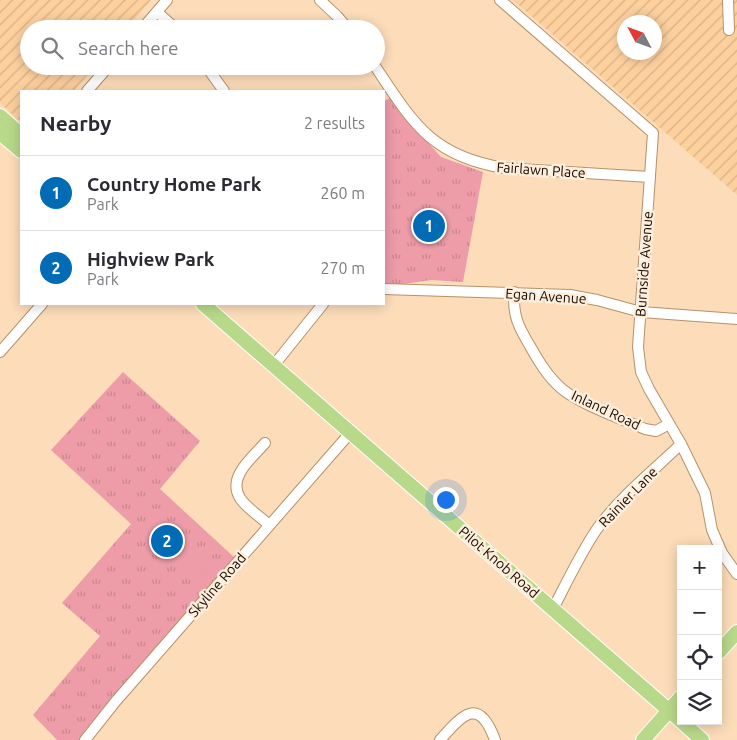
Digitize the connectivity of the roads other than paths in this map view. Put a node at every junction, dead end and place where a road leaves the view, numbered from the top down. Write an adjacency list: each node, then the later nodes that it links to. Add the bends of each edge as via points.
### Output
1 (167, 0): 5 (street)
2 (320, 0): 8 (street)
3 (500, 0): 19 (street, Burnside Avenue, via 654,133)
4 (728, 0): 9 (street)
5 (156, 12): 6 (street); 7 (street)
6 (149, 20)
7 (165, 20)
8 (340, 20)
9 (729, 30)
10 (101, 75): 13 (street)
11 (212, 75): 14 (street)
12 (381, 75): 19 (street, Fairlawn Place, via 422,131 437,144 463,158 504,168)
13 (88, 90)
14 (223, 90)
15 (0, 116): 17 (main road)
16 (0, 134): 18 (main road)
17 (20, 134)
18 (20, 150)
19 (650, 177): 25 (street, Burnside Avenue)
20 (385, 289): 21 (street, Egan Avenue)
21 (514, 292): 25 (street, Egan Avenue, via 570,295); 29 (street, Inland Road, via 517,323 542,367 563,389 645,429 656,431)
22 (41, 305): 27 (street)
23 (204, 305): 28 (main road, Pilot Knob Road)
24 (322, 305): 28 (street)
25 (641, 312): 26 (street, Egan Avenue); 29 (street, Burnside Avenue, via 638,347 642,372)
26 (737, 319)
27 (0, 352)
28 (274, 365): 30 (main road, Pilot Knob Road)
29 (669, 424): 32 (street, Burnside Avenue)
30 (351, 432): 33 (street, Skyline Road); 35 (main road, Pilot Knob Road)
31 (265, 442): 33 (street, via 240,472 235,486 241,499)
32 (681, 444): 34 (street, Burnside Avenue, via 705,493 712,530 722,553); 35 (street, Rainier Lane, via 598,527)
33 (269, 525): 42 (street, Skyline Road)
34 (737, 574)
35 (553, 609): 39 (main road, Pilot Knob Road)
36 (736, 636): 37 (main road)
37 (722, 650)
38 (677, 701): 39 (main road)
39 (669, 710): 40 (main road, Pilot Knob Road); 45 (main road)
40 (677, 717)
41 (685, 725): 46 (main road, Pilot Knob Road)
42 (85, 740)
43 (440, 740): 44 (street, via 466,714 482,716)
44 (495, 740)
45 (643, 740)
46 (702, 740)

